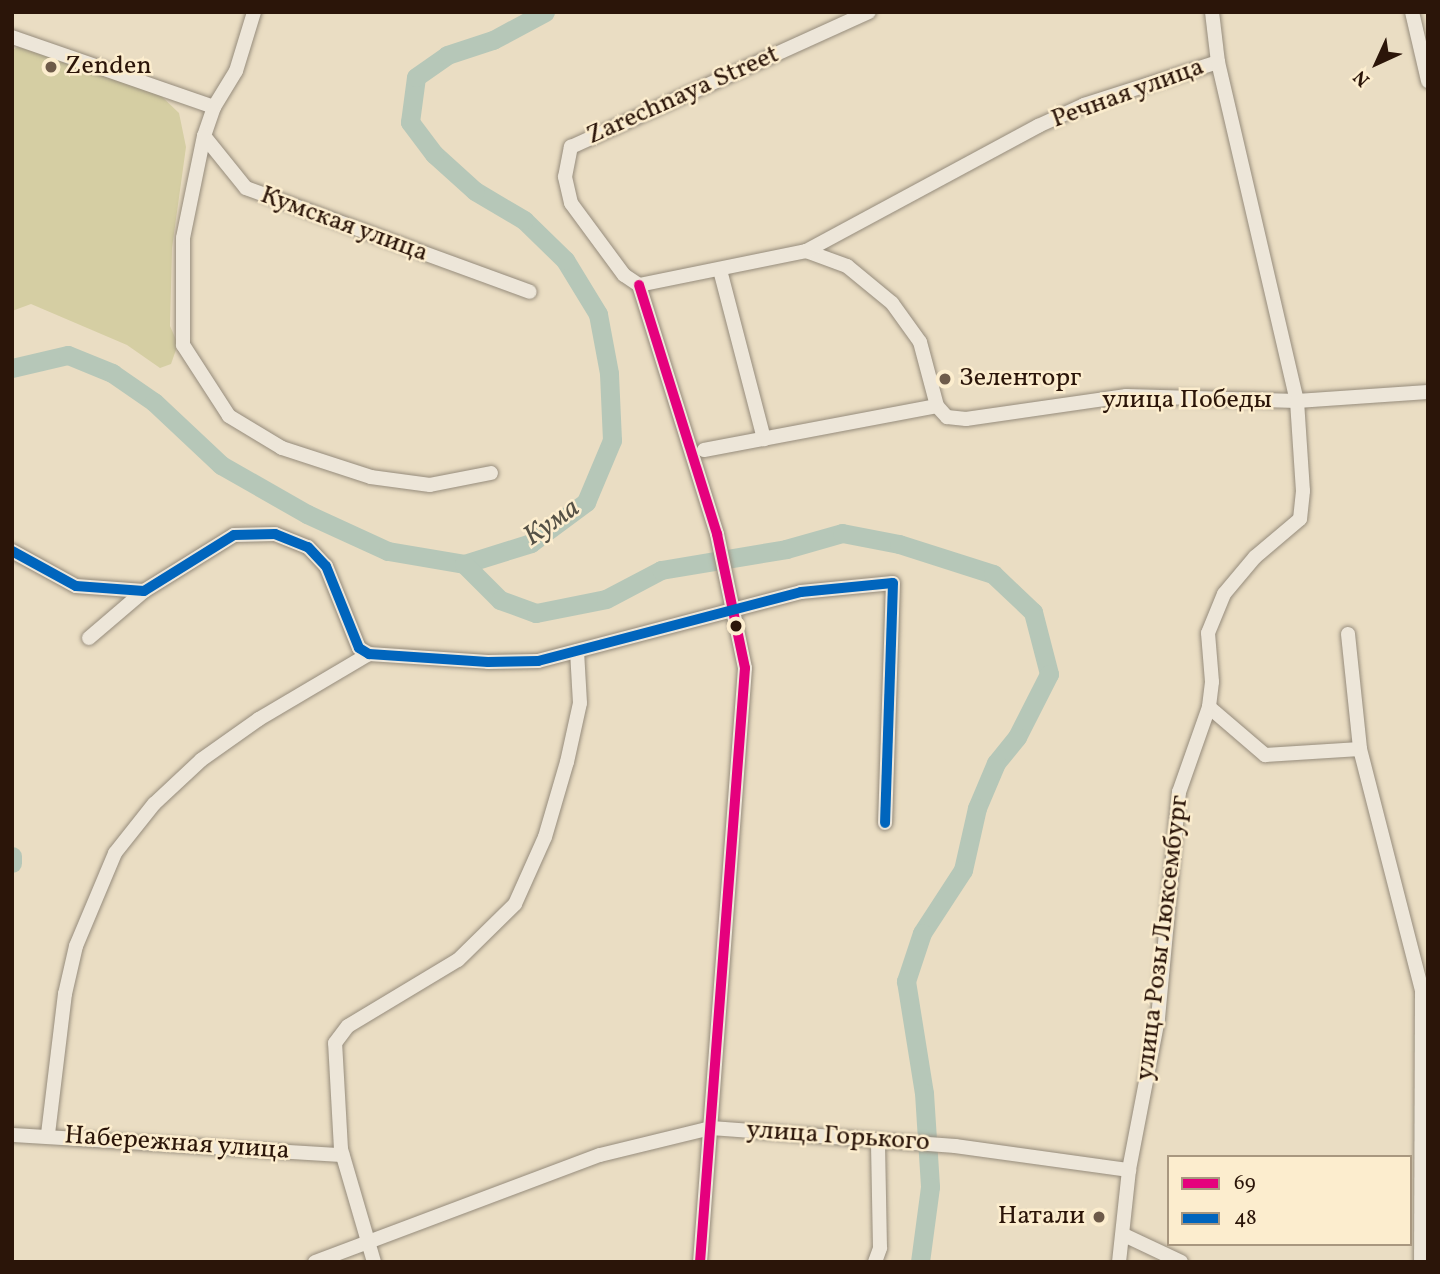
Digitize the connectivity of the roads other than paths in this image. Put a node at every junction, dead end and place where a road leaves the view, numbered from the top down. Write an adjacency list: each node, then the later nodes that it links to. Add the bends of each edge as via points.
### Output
1 (254, 12): 9 (street, via 236,71)
2 (869, 12): 13 (street, Zarechnaya Street, via 571,147 565,177 571,203 624,275)
3 (1212, 12): 7 (street)
4 (1412, 12): 5 (street)
5 (1422, 30): 8 (street)
6 (12, 37): 9 (street)
7 (1218, 62): 11 (street, Речная улица, via 1108,97 1038,126); 16 (street, Речная улица)
8 (1428, 81)
9 (214, 107): 10 (street)
10 (205, 136): 14 (street, Кумская улица, via 246,188); 20 (street, via 183,239 183,345 229,416 282,448 371,477 430,485)
11 (806, 251): 12 (street, Речная улица); 17 (street, via 847,266 892,303 920,342)
12 (720, 270): 13 (street, Речная улица); 18 (street)
13 (639, 285): 23 (street, via 717,534)
14 (530, 292)
15 (1428, 392): 16 (street, улица Победы)
16 (1297, 401): 17 (street, улица Победы, via 1126,396 964,419 947,417); 28 (street, улица Розы Люксембург, via 1303,491 1300,519 1255,557 1224,594 1208,634)
17 (937, 406): 18 (street)
18 (764, 439): 19 (street)
19 (704, 450)
20 (491, 473)
21 (12, 551): 22 (street, via 76,586)
22 (144, 591): 25 (street); 27 (street, via 234,535 275,534 308,547 327,566 359,648)
23 (734, 611): 26 (street); 30 (street, via 802,592 893,583); 31 (street, via 745,667)
24 (1348, 634): 29 (street)
25 (89, 638)
26 (577, 652): 27 (street, via 526,662); 35 (street, via 580,703 567,762 545,837 515,904 458,960 348,1026 335,1043)
27 (369, 654): 32 (street, via 259,719 201,760 154,804 115,853 76,946 65,994)
28 (1209, 707): 29 (street, via 1265,755); 36 (street, улица Розы Люксембург, via 1179,792 1158,1019)
29 (1360, 749): 45 (street, via 1422,990)
30 (885, 823)
31 (711, 1128): 34 (street, улица Горького); 38 (street, улица Горького, via 600,1155); 41 (street)
32 (48, 1134): 33 (street, Набережная улица); 35 (street, Набережная улица, via 114,1143)
33 (12, 1135)
34 (878, 1140): 36 (street, улица Горького); 42 (street, via 880,1248)
35 (342, 1156): 38 (street)
36 (1129, 1170): 37 (street, улица Розы Люксембург)
37 (1124, 1235): 43 (street, улица Розы Люксембург); 44 (street)
38 (366, 1242): 39 (street, улица Горького); 40 (street)
39 (315, 1262)
40 (374, 1262)
41 (701, 1262)
42 (875, 1262)
43 (1119, 1262)
44 (1181, 1262)
45 (1420, 1262)

